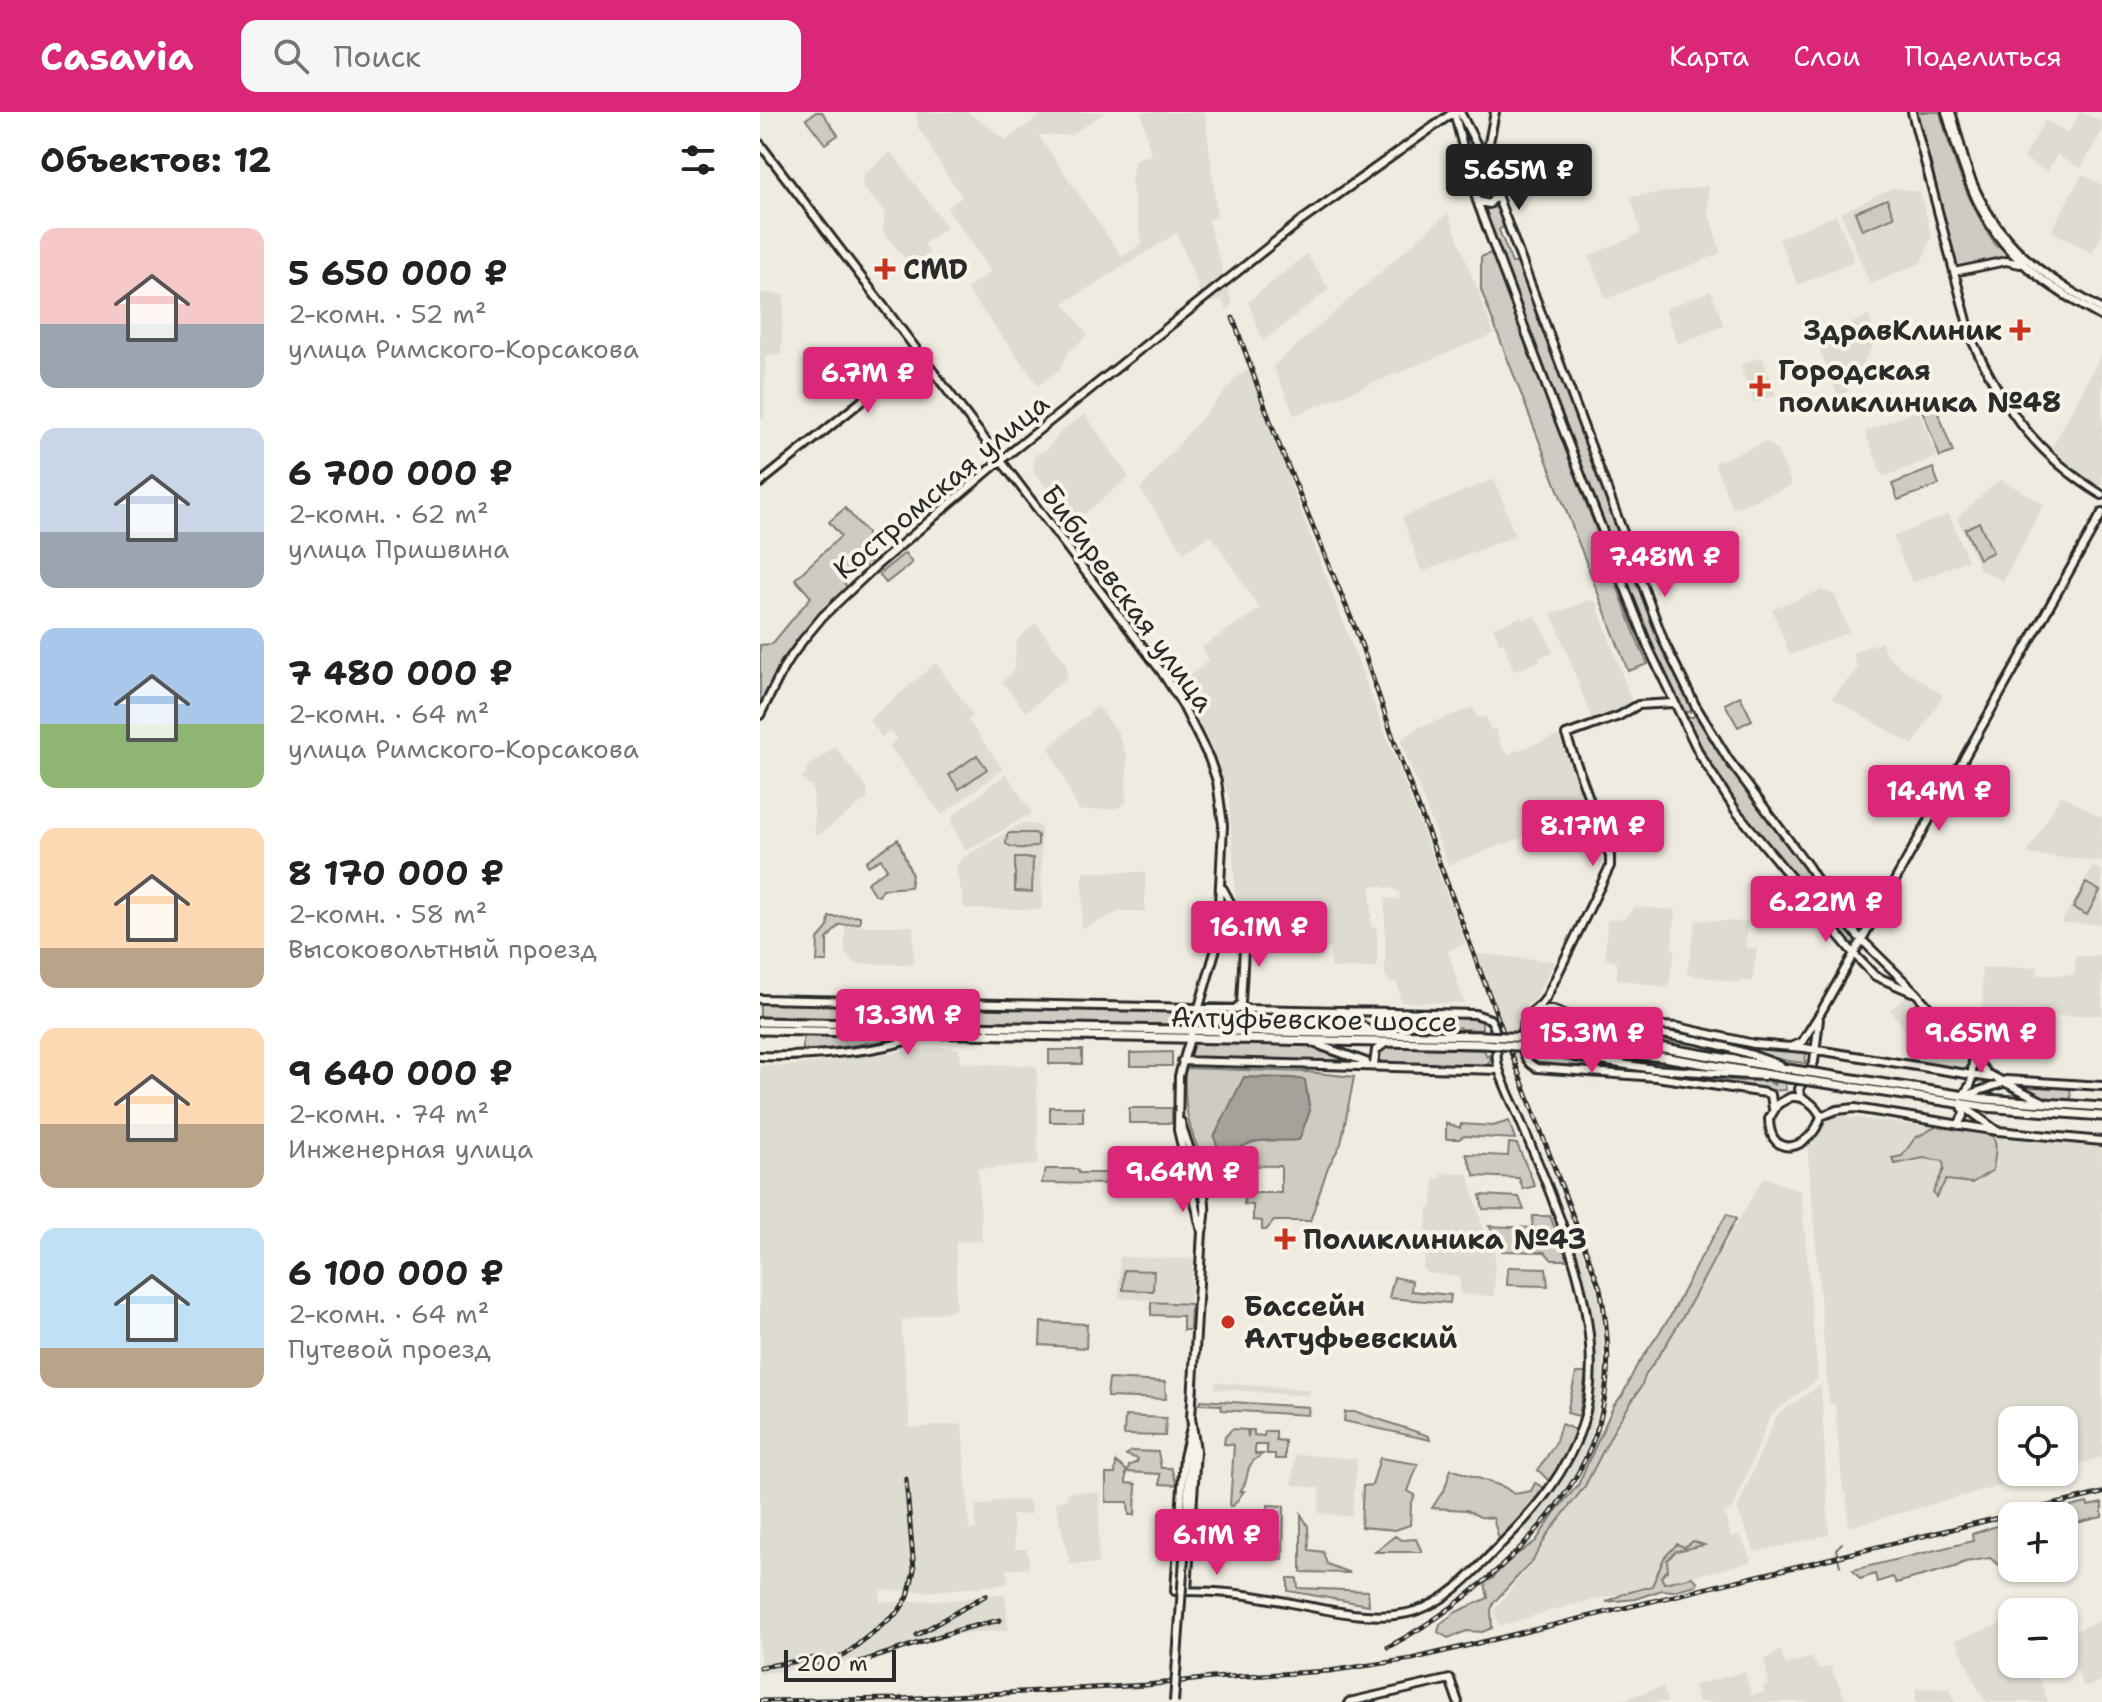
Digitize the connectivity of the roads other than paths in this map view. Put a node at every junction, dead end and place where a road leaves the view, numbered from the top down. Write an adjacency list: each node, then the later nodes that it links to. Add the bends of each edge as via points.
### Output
1 (1454, 112): 9 (main road); 15 (main road, Костромская улица, via 1301,221)
2 (1460, 112): 7 (main road)
3 (1495, 112): 7 (main road)
4 (1912, 112): 11 (main road)
5 (1949, 112): 10 (main road, via 1974,198); 12 (main road, via 1969,175 2004,237 2044,275)
6 (760, 144): 14 (main road, Бибиревская улица)
7 (1489, 170): 8 (main road)
8 (1497, 195): 9 (main road, via 1489,204); 19 (main road)
9 (1477, 201): 20 (main road)
10 (2022, 265): 11 (main road, via 2006,261); 13 (main road)
11 (1954, 272): 17 (main road, via 1972,340 2014,418 2060,466)
12 (2102, 310)
13 (2102, 317)
14 (920, 354): 15 (main road, Бибиревская улица); 16 (main road)
15 (1000, 461): 23 (main road, Костромская улица, via 823,616 785,665); 24 (main road, Бибиревская улица, via 1161,671 1192,722 1220,797)
16 (760, 483)
17 (2102, 495)
18 (2102, 513): 25 (main road)
19 (1666, 645): 20 (main road, via 1656,640); 21 (main road)
20 (1649, 649): 22 (main road)
21 (1695, 705): 22 (main road, via 1689,715); 25 (main road, via 1822,893)
22 (1675, 707): 28 (main road, via 1736,811); 33 (main road, via 1638,705 1566,735 1610,859 1606,878)
23 (760, 715)
24 (1222, 885): 26 (main road, via 1242,921); 27 (main road, Бибиревская улица)
25 (1862, 939): 28 (main road); 29 (main road)
26 (1245, 941): 27 (main road, via 1232,932); 32 (main road)
27 (1217, 945): 35 (main road, Бибиревская улица)
28 (1853, 953): 30 (main road); 42 (main road)
29 (1887, 964): 30 (main road, via 1888,975); 31 (main road)
30 (1875, 976): 31 (main road)
31 (1916, 993): 59 (main road)
32 (1242, 994): 36 (main road); 37 (main road)
33 (1547, 996): 38 (main road); 40 (main road)
34 (760, 999): 35 (main road)
35 (1198, 1008): 36 (main road); 50 (main road, Бибиревская улица)
36 (1235, 1009): 37 (main road)
37 (1251, 1009): 39 (main road)
38 (1537, 1010): 40 (main road); 65 (main road, via 1524,1026 1524,1055 1530,1065)
39 (1343, 1011): 41 (main road); 49 (main road)
40 (1555, 1011): 44 (main road, via 1583,1021)
41 (1387, 1012): 52 (main road, via 1377,1023); 64 (main road, via 1488,1018 1494,1027)
42 (1821, 1012): 55 (main road, via 1804,1039); 57 (main road)
43 (760, 1022): 50 (main road, Алтуфьевское шоссе)
44 (1654, 1029): 46 (main road); 47 (main road); 51 (main road); 54 (main road, via 1569,1033)
45 (760, 1030): 48 (main road, Алтуфьевское шоссе)
46 (1691, 1030): 47 (main road); 55 (main road)
47 (1670, 1031): 51 (main road)
48 (921, 1033): 50 (main road, Алтуфьевское шоссе); 58 (main road, via 897,1045 800,1057)
49 (1372, 1033): 50 (main road, Алтуфьевское шоссе); 52 (main road, Алтуфьевское шоссе)
50 (1190, 1034): 53 (main road, Алтуфьевское шоссе); 60 (main road, Бибиревская улица)
51 (1684, 1037): 67 (main road, via 1754,1055)
52 (1389, 1038): 53 (main road, Алтуфьевское шоссе); 54 (main road, Алтуфьевское шоссе, bridge); 63 (main road, via 1376,1050)
53 (1301, 1040): 61 (main road)
54 (1534, 1043): 65 (main road, via 1574,1057); 67 (main road, Алтуфьевское шоссе, via 1651,1047)
55 (1791, 1047): 56 (main road)
56 (1805, 1048): 57 (main road); 62 (main road)
57 (1817, 1050): 62 (main road); 69 (main road)
58 (760, 1056)
59 (1971, 1057): 69 (main road); 70 (main road)
60 (1182, 1061): 61 (main road); 84 (main road, Бибиревская улица, via 1183,1133 1206,1212)
61 (1358, 1062): 63 (main road)
62 (1814, 1062): 74 (main road, via 1799,1089)
63 (1374, 1064): 64 (main road)
64 (1499, 1070): 85 (main road, via 1574,1264 1586,1314 1591,1380 1582,1425 1564,1468 1535,1510 1462,1583 1415,1611 1371,1615)
65 (1652, 1072): 66 (main road); 68 (main road); 71 (main road)
66 (1686, 1072): 67 (main road, via 1751,1077); 68 (main road)
67 (1788, 1073): 75 (main road, Алтуфьевское шоссе, bridge)
68 (1669, 1074): 71 (main road)
69 (1970, 1075): 70 (main road); 75 (main road, via 1969,1089)
70 (1996, 1078): 72 (main road)
71 (1690, 1081): 78 (main road, via 1766,1093)
72 (2010, 1082): 73 (main road); 75 (main road); 76 (main road)
73 (2102, 1086)
74 (1801, 1097): 78 (main road, via 1783,1100); 79 (main road)
75 (1960, 1099): 76 (main road, Алтуфьевское шоссе); 80 (main road, Алтуфьевское шоссе, via 2022,1111); 81 (main road, via 1964,1112); 82 (main road)
76 (2049, 1105): 77 (main road, Алтуфьевское шоссе)
77 (2102, 1107)
78 (1773, 1109): 79 (main road, via 1772,1134 1791,1147 1801,1145)
79 (1821, 1116): 81 (main road, via 1855,1108)
80 (2102, 1116)
81 (1958, 1125): 82 (main road)
82 (1998, 1131): 83 (main road)
83 (2102, 1141)
84 (1191, 1428): 85 (main road, via 1196,1450); 85 (main road, via 1184,1457 1175,1591); 86 (main road, bridge)
85 (1187, 1591)
86 (1174, 1702)
87 (1349, 1702): 88 (main road, via 1450,1679)
88 (1458, 1702)

